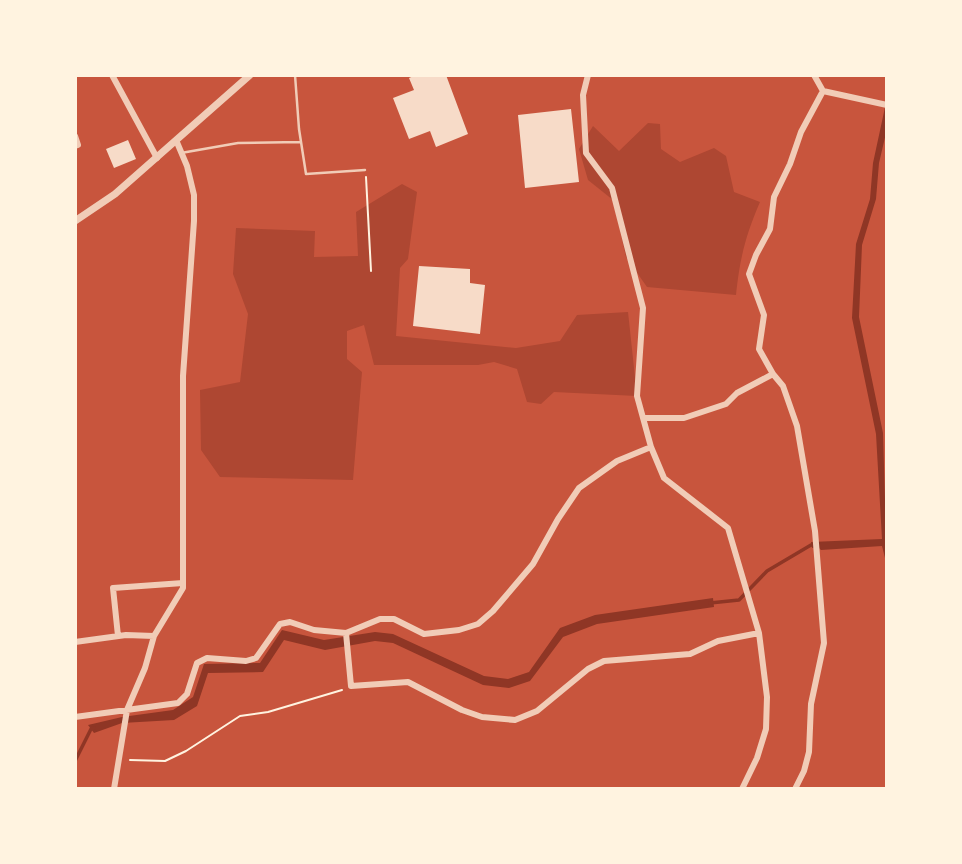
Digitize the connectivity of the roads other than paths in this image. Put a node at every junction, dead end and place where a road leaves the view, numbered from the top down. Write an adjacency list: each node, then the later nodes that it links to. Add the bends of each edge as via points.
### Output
1 (112, 75): 13 (street)
2 (250, 75): 9 (street)
3 (295, 75): 10 (lane)
4 (587, 75): 17 (street, via 583,95 586,153 612,188 643,308 637,397)
5 (814, 75): 6 (street)
6 (823, 91): 7 (street); 16 (street, via 774,197 770,229 750,274 765,316 759,349)
7 (887, 105)
8 (75, 136): 11 (street)
9 (176, 140): 12 (street); 13 (street)
10 (301, 142): 12 (lane, via 237,144); 14 (lane, via 306,174)
11 (75, 145)
12 (181, 153): 19 (street, via 194,195 183,376)
13 (157, 158): 15 (street)
14 (365, 170)
15 (75, 221)
16 (773, 374): 17 (street, via 726,404 695,415); 29 (street, via 783,386 797,426 815,531 824,643 811,704 809,752)
17 (643, 418): 18 (street)
18 (651, 447): 20 (street, via 664,478 728,528); 21 (street, via 617,461 579,488 533,564 478,624 424,634 394,619 380,619)
19 (183, 583): 22 (street, via 113,588); 23 (street)
20 (759, 633): 21 (street, via 718,641 690,654 604,661 537,711 515,720 462,710 408,682 351,686); 28 (street, via 766,729)
21 (345, 634): 25 (street, via 280,624 256,658 207,658 197,663 187,694 178,703)
22 (118, 636): 23 (street); 24 (street)
23 (154, 636): 25 (street)
24 (75, 642)
25 (127, 710): 26 (street); 27 (street)
26 (75, 717)
27 (114, 789)
28 (742, 789)
29 (794, 789)

